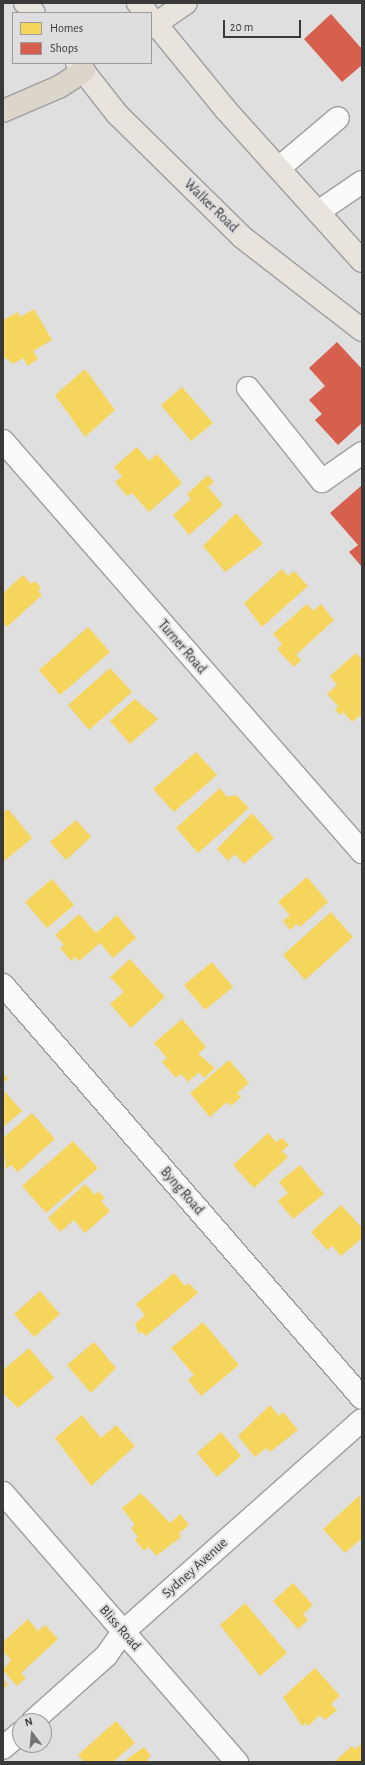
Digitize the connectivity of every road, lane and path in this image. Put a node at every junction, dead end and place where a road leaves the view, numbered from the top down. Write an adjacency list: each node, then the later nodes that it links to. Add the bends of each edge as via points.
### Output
1 (25, 3): 4 (main road)
2 (138, 3): 5 (main road)
3 (186, 3): 6 (main road)
4 (33, 12)
5 (145, 12)
6 (152, 20)
7 (152, 21): 11 (main road)
8 (86, 66): 9 (highway, via 59,87); 15 (main road, Walker Road, via 117,114 242,237)
9 (3, 111)
10 (338, 118): 11 (street)
11 (279, 168): 13 (main road)
12 (362, 182): 13 (street)
13 (318, 212): 14 (main road)
14 (362, 261)
15 (362, 330)
16 (248, 388): 18 (street, via 322,481)
17 (3, 441): 19 (street, Turner Road)
18 (362, 453)
19 (362, 852)
20 (3, 984): 21 (street, Byng Road)
21 (362, 1398)
22 (362, 1420): 24 (street, Sydney Avenue)
23 (3, 1493): 24 (street, Bliss Road)
24 (123, 1632): 25 (street, Sydney Avenue, via 106,1656); 28 (street, Bliss Road)
25 (42, 1713)
26 (12, 1740): 27 (street)
27 (3, 1748)
28 (236, 1762)

